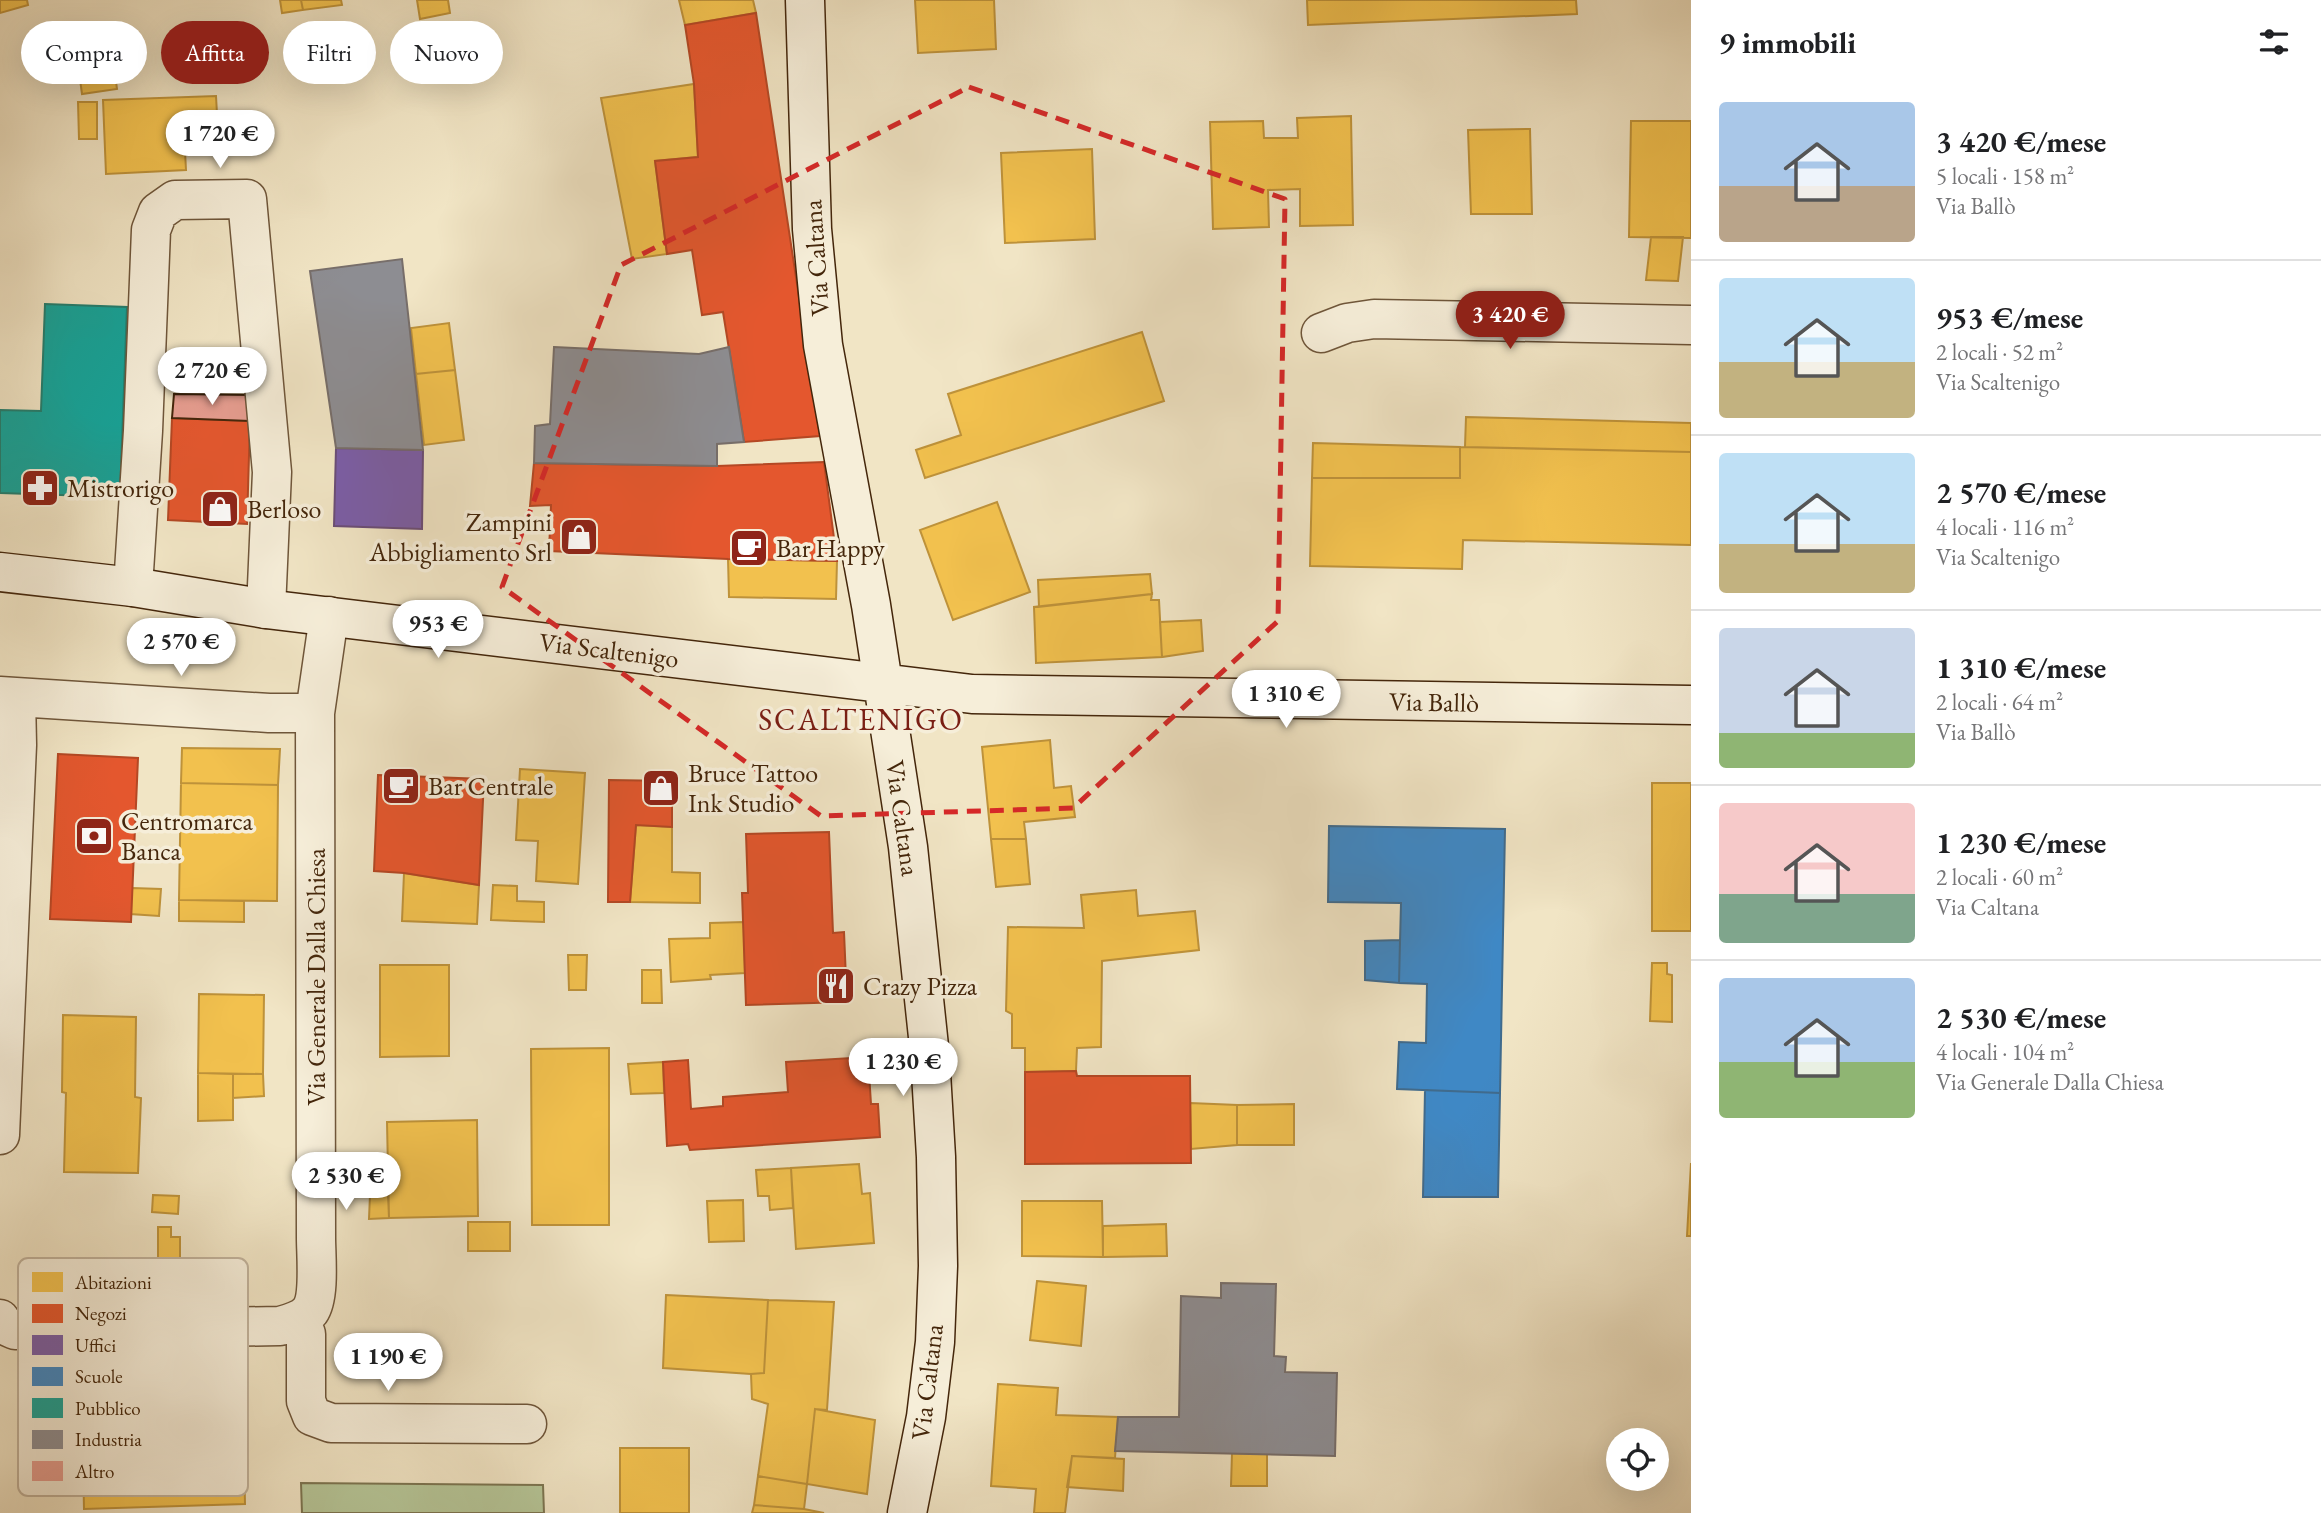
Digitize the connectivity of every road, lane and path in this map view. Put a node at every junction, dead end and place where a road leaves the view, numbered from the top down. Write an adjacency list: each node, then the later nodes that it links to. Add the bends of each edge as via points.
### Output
1 (805, 0): 8 (street, Via Caltana, via 812,229 823,345)
2 (1691, 325): 3 (street, via 1374,319)
3 (1321, 333)
4 (0, 572): 5 (street, Via Scaltenigo)
5 (133, 587): 6 (street, Via Scaltenigo); 6 (street, via 151,230 158,212 174,200 247,199 272,472)
6 (265, 609): 7 (street, Via Scaltenigo)
7 (329, 617): 8 (street, Via Scaltenigo); 11 (street, Via Generale Dalla Chiesa)
8 (884, 685): 10 (street, Via Ballò, via 1039,696); 18 (street, Via Caltana, via 908,847 936,1157 935,1342)
9 (8, 697): 11 (street); 12 (street, via 16,744)
10 (1691, 705)
11 (315, 713): 13 (street, Via Generale Dalla Chiesa, via 315,1296 311,1310)
12 (0, 1135)
13 (300, 1319): 15 (street, via 280,1326); 17 (street, via 306,1334 306,1401 312,1416 331,1423)
14 (0, 1320): 16 (street)
15 (248, 1326)
16 (18, 1330)
17 (527, 1424)
18 (907, 1513)

